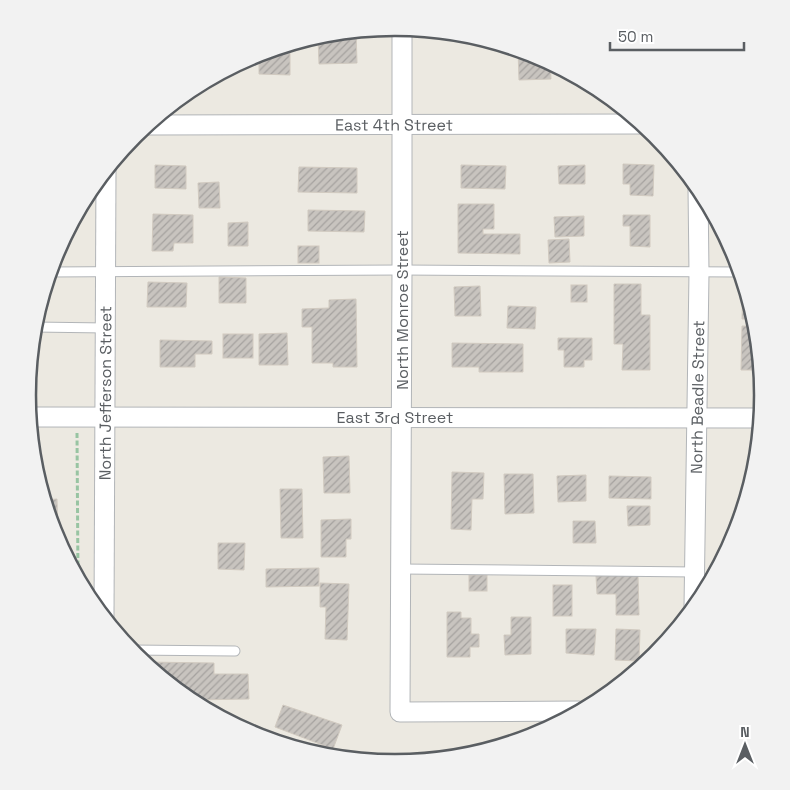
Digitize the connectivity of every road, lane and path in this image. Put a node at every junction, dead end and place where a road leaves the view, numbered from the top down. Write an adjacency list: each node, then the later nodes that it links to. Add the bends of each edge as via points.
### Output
1 (402, 36): 4 (street, North Monroe Street)
2 (631, 124): 4 (street, East 4th Street)
3 (158, 125): 4 (street, East 4th Street)
4 (401, 125): 7 (street, North Monroe Street)
5 (106, 183): 9 (street, North Jefferson Street)
6 (698, 204): 10 (street, North Beadle Street)
7 (402, 270): 9 (lane); 10 (lane); 14 (street, North Monroe Street)
8 (58, 272): 9 (lane)
9 (107, 272): 13 (street, North Jefferson Street)
10 (699, 272): 11 (lane); 18 (street, North Beadle Street)
11 (732, 272)
12 (43, 327): 13 (lane)
13 (106, 328): 17 (street, North Jefferson Street)
14 (401, 417): 17 (street, East 3rd Street); 18 (street, East 3rd Street); 21 (street, North Monroe Street)
15 (37, 418): 16 (street, East 3rd Street)
16 (76, 418): 17 (street, East 3rd Street); 20 (path)
17 (105, 418): 24 (street, North Jefferson Street)
18 (697, 418): 19 (street, East 3rd Street); 22 (street, North Beadle Street)
19 (753, 418)
20 (78, 563)
21 (400, 569): 22 (lane); 27 (street, North Monroe Street, via 400,712)
22 (695, 572): 23 (street, North Beadle Street)
23 (694, 592)
24 (104, 604)
25 (142, 650): 26 (lane)
26 (235, 651)
27 (565, 711)

